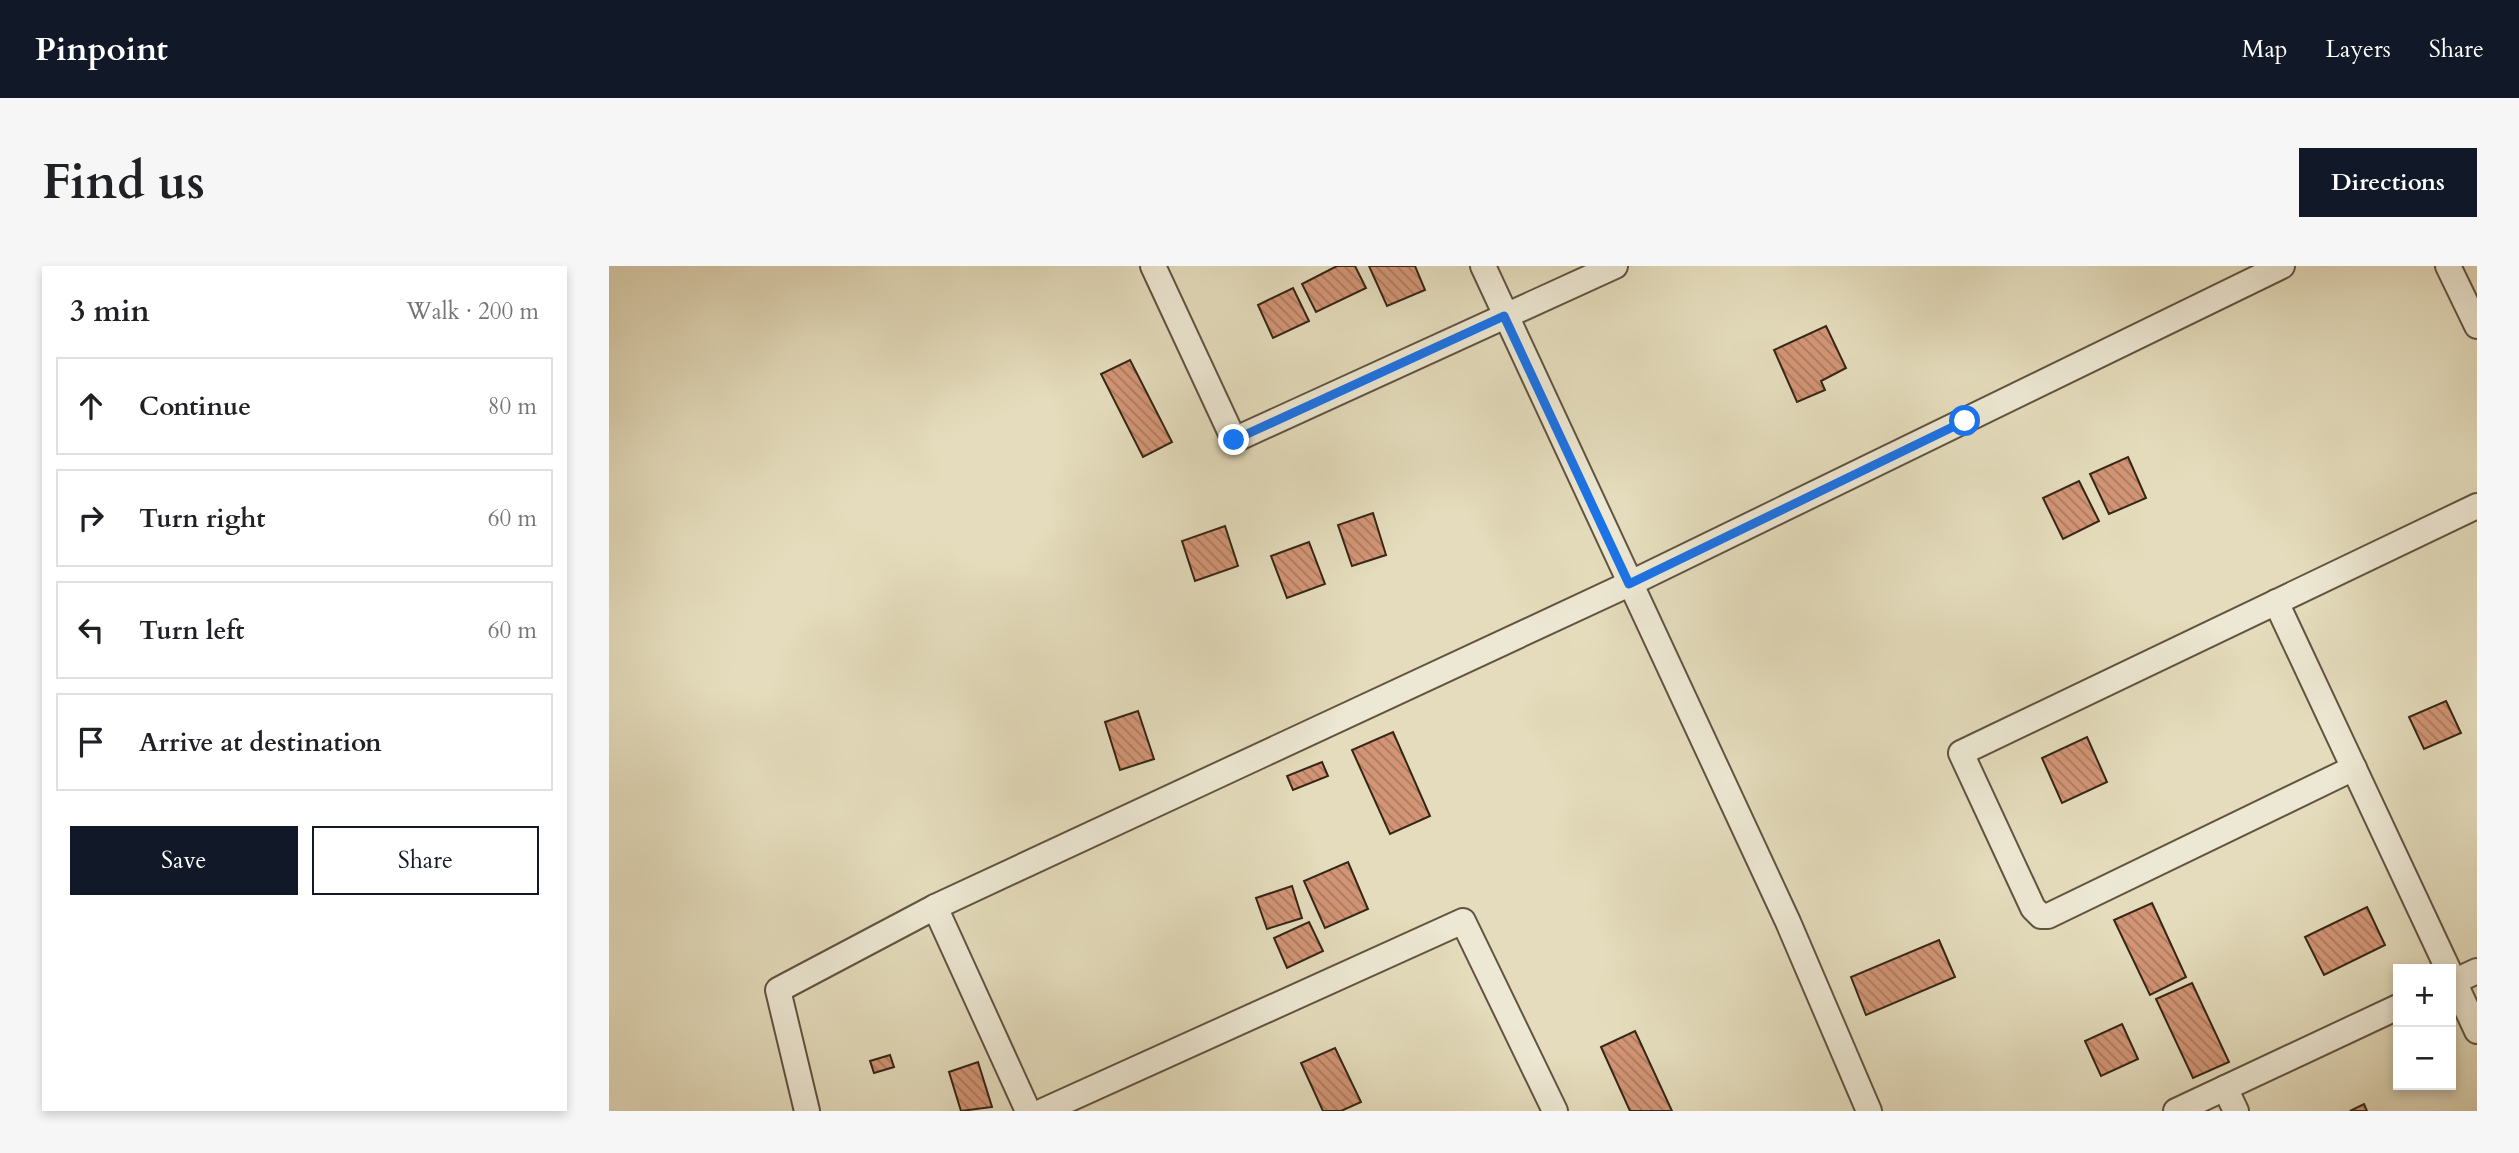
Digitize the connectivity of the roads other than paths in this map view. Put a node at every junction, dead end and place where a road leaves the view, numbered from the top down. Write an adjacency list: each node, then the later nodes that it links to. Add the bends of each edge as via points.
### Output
1 (1153, 266): 6 (street, via 1234,440)
2 (1483, 266): 6 (street)
3 (1615, 266): 6 (street)
4 (2282, 266): 9 (street)
5 (2448, 266): 7 (street)
6 (1504, 316): 9 (street)
7 (2477, 326)
8 (2477, 506): 10 (street)
9 (1629, 584): 12 (street); 24 (street, via 1788,922)
10 (2276, 602): 11 (street); 11 (street, via 1961,753 2027,896 2036,913 2048,916)
11 (2354, 768): 13 (street)
12 (935, 907): 20 (street, via 778,990); 21 (street)
13 (2445, 964)
14 (2477, 971): 15 (street)
15 (2456, 976)
16 (2456, 987): 18 (street)
17 (2393, 1009): 19 (street)
18 (2477, 1031)
19 (2225, 1088): 25 (street); 26 (street)
20 (807, 1111)
21 (1028, 1111)
22 (1043, 1111): 23 (street, via 1463,921)
23 (1555, 1111)
24 (1870, 1111)
25 (2176, 1111)
26 (2236, 1111)

